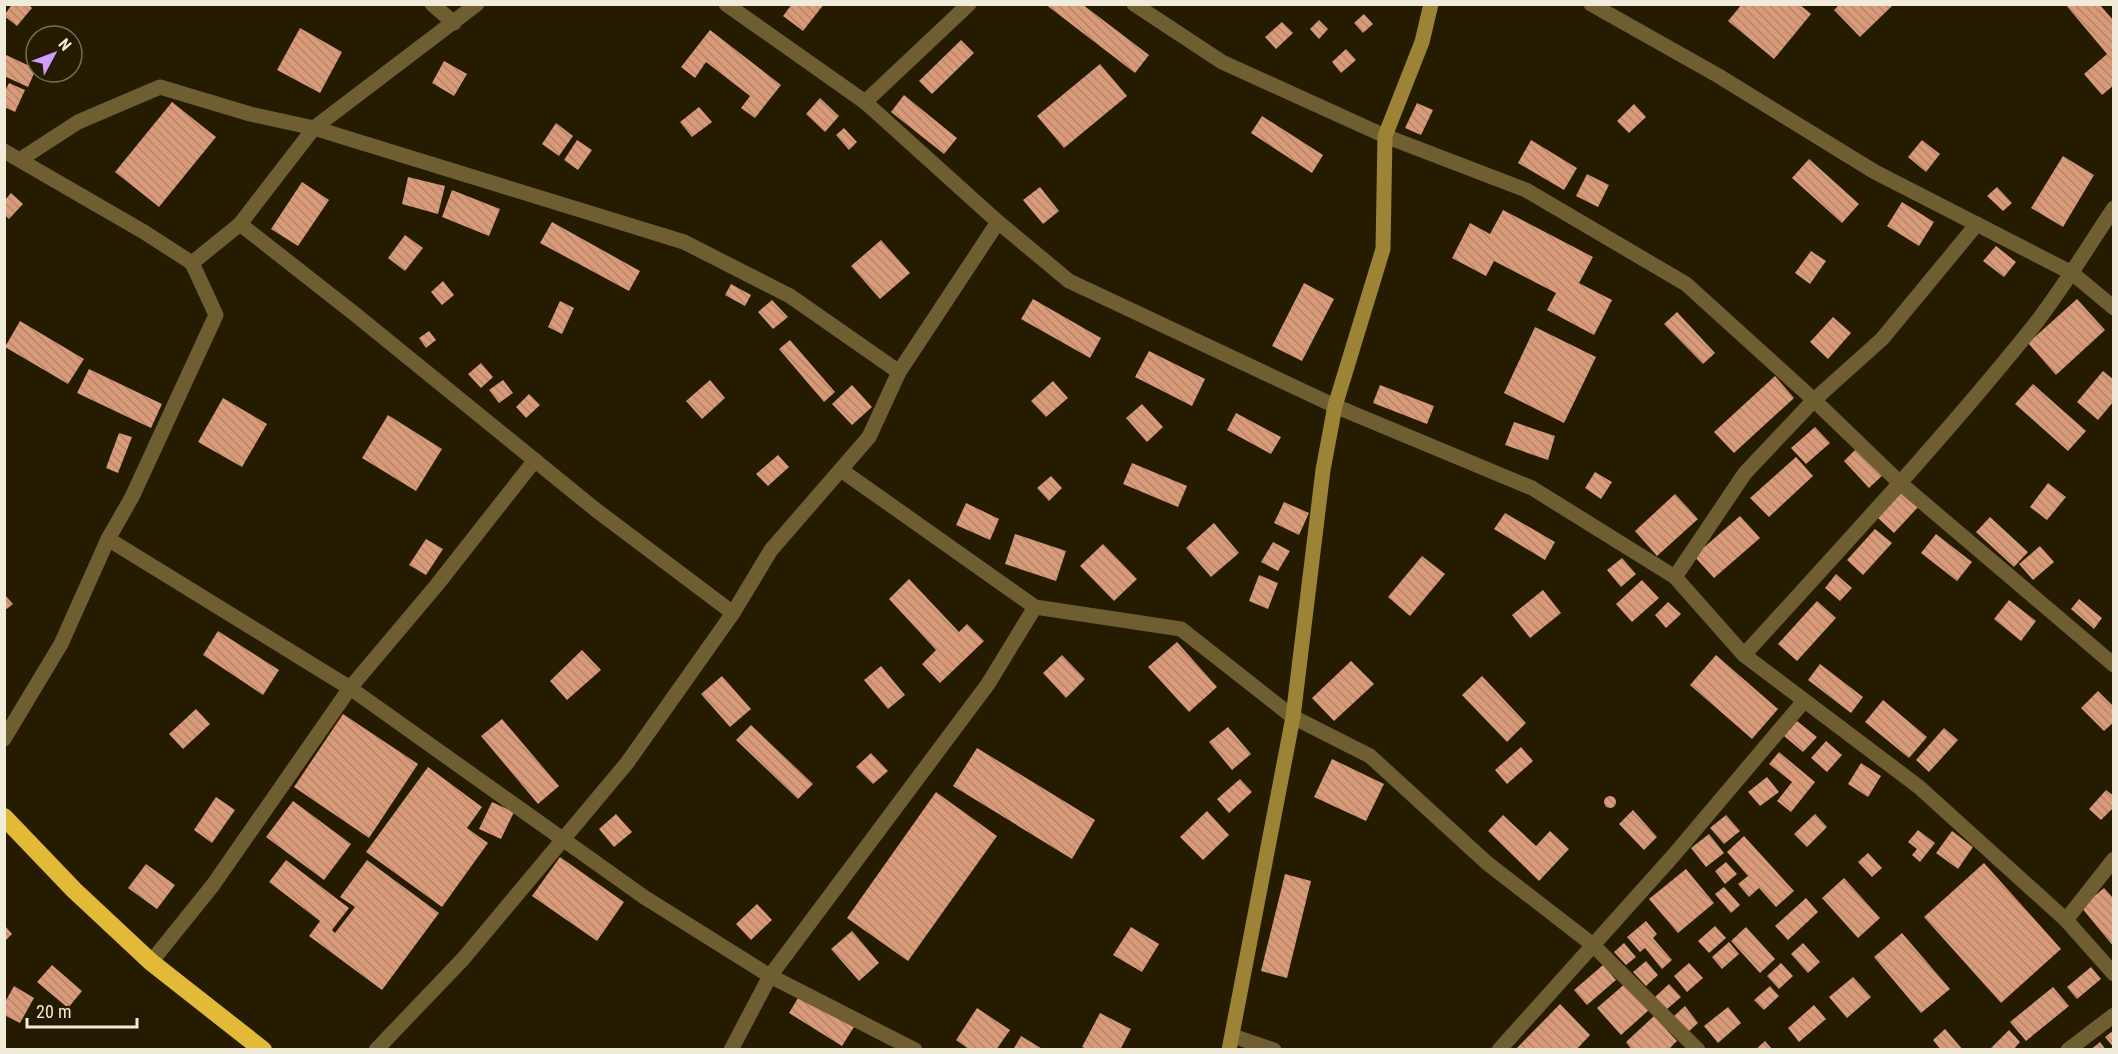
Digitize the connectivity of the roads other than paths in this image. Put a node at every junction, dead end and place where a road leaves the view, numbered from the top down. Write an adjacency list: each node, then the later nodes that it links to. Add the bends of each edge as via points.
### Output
1 (432, 4): 8 (street)
2 (477, 4): 8 (street)
3 (726, 4): 9 (street)
4 (969, 4): 9 (street)
5 (1134, 4): 11 (street, via 1222,62)
6 (1431, 4): 11 (street, via 1422,42)
7 (1591, 4): 17 (street, via 1717,75 1875,172)
8 (454, 23): 10 (street)
9 (865, 102): 15 (street)
10 (314, 128): 13 (street, via 160,87 78,123); 16 (street); 21 (street, via 684,242 790,296)
11 (1385, 136): 22 (street, via 1526,190 1686,284); 23 (street, via 1383,249)
12 (4, 151): 13 (street)
13 (21, 159): 18 (street)
14 (2114, 208): 19 (street)
15 (998, 222): 21 (street); 23 (street, via 1069,281)
16 (240, 224): 18 (street); 24 (street)
17 (1977, 224): 19 (street); 22 (street, via 1882,339)
18 (192, 263): 27 (street, via 216,315 132,497)
19 (2072, 273): 20 (street); 26 (street, via 2032,327)
20 (2114, 308)
21 (898, 372): 25 (street, via 868,437)
22 (1814, 400): 26 (street); 28 (street, via 1745,473)
23 (1335, 406): 28 (street, via 1532,488); 35 (street, via 1323,470)
24 (534, 460): 30 (street); 33 (street)
25 (841, 470): 29 (street); 30 (street, via 771,550)
26 (1900, 483): 31 (street); 32 (street)
27 (108, 538): 33 (street); 36 (street, via 61,644)
28 (1675, 577): 31 (street)
29 (1035, 607): 35 (street, via 1181,629); 44 (street, via 988,684)
30 (733, 613): 38 (street, via 627,763)
31 (1744, 655): 34 (street)
32 (2114, 665)
33 (350, 688): 38 (street); 42 (street, via 213,885)
34 (1804, 701): 40 (street, via 1919,787); 41 (street)
35 (1293, 717): 41 (street, via 1370,756 1487,863); 46 (street)
36 (4, 739)
37 (4, 817): 42 (highway)
38 (562, 840): 44 (street); 48 (street, via 463,959)
39 (2114, 859): 40 (street)
40 (2066, 920): 43 (street)
41 (1593, 945): 52 (street); 53 (street)
42 (151, 962): 47 (highway)
43 (2114, 974)
44 (770, 976): 49 (street); 50 (street)
45 (2114, 1015): 54 (street)
46 (1231, 1043): 51 (street)
47 (263, 1050)
48 (376, 1050)
49 (731, 1050)
50 (915, 1050)
51 (1274, 1050)
52 (1499, 1050)
53 (1698, 1050)
54 (2068, 1050)

